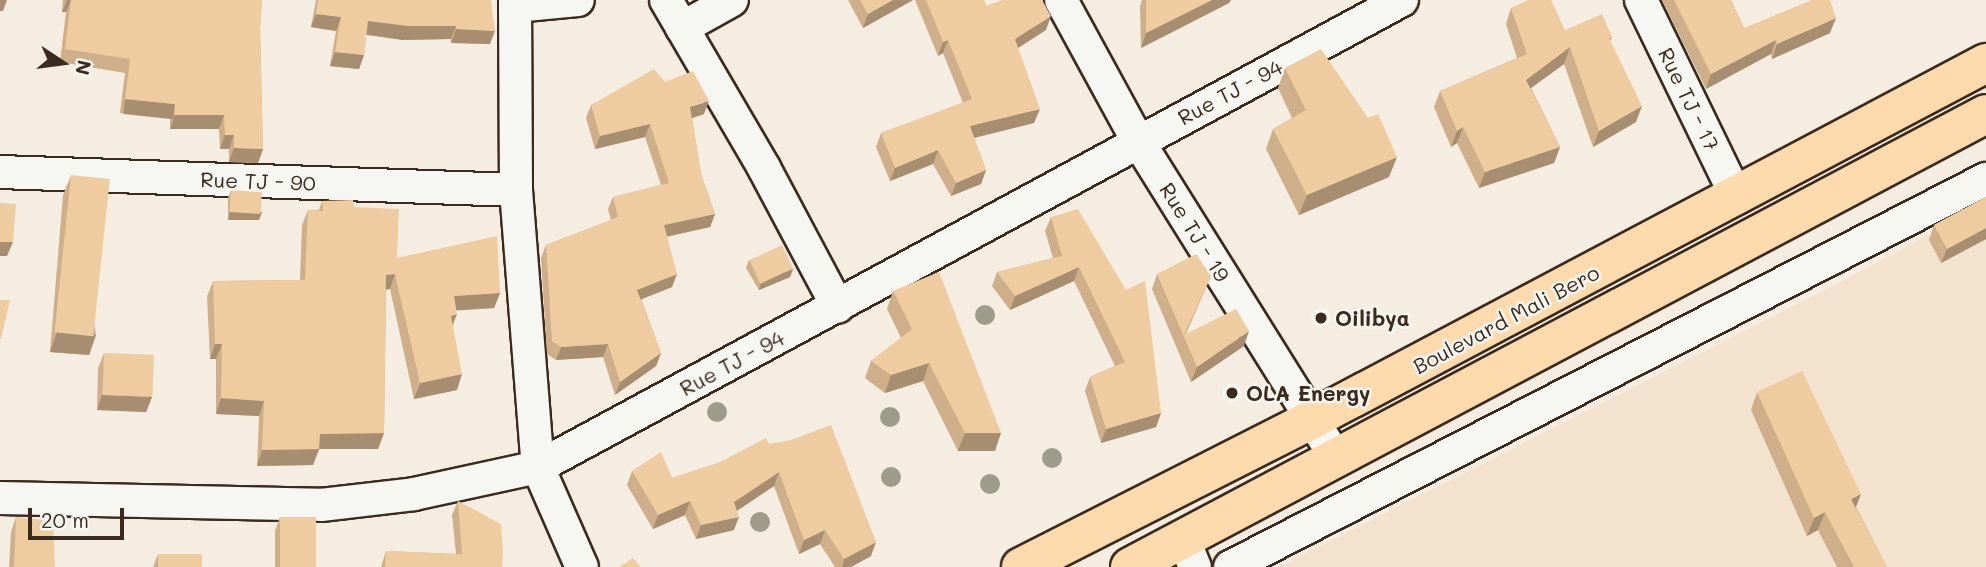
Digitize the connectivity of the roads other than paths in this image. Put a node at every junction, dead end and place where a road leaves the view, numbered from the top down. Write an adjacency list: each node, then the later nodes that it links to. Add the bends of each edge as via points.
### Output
1 (578, 0): 7 (street)
2 (666, 0): 8 (street)
3 (732, 0): 8 (street)
4 (1061, 0): 11 (street, Rue TJ - 19)
5 (1402, 0): 11 (street, Rue TJ - 94)
6 (1641, 0): 15 (street, Rue TJ - 17)
7 (515, 3): 14 (street)
8 (682, 28): 16 (street)
9 (1986, 63): 15 (main road, Boulevard Mali Bero)
10 (1986, 114): 18 (main road)
11 (1138, 141): 16 (street, Rue TJ - 94); 17 (street, Rue TJ - 19)
12 (0, 172): 14 (street, Rue TJ - 90)
13 (1986, 179): 25 (street)
14 (516, 190): 19 (street)
15 (1737, 198): 17 (main road, Boulevard Mali Bero)
16 (838, 307): 19 (street, Rue TJ - 94)
17 (1311, 420): 18 (street, Rue TJ - 19); 23 (main road, Boulevard Mali Bero)
18 (1337, 459): 21 (main road)
19 (538, 467): 20 (street, Rue TJ - 94, via 414,494 321,505); 22 (street)
20 (0, 498)
21 (1190, 553): 24 (main road)
22 (582, 567)
23 (1021, 567)
24 (1130, 567)
25 (1230, 567)

